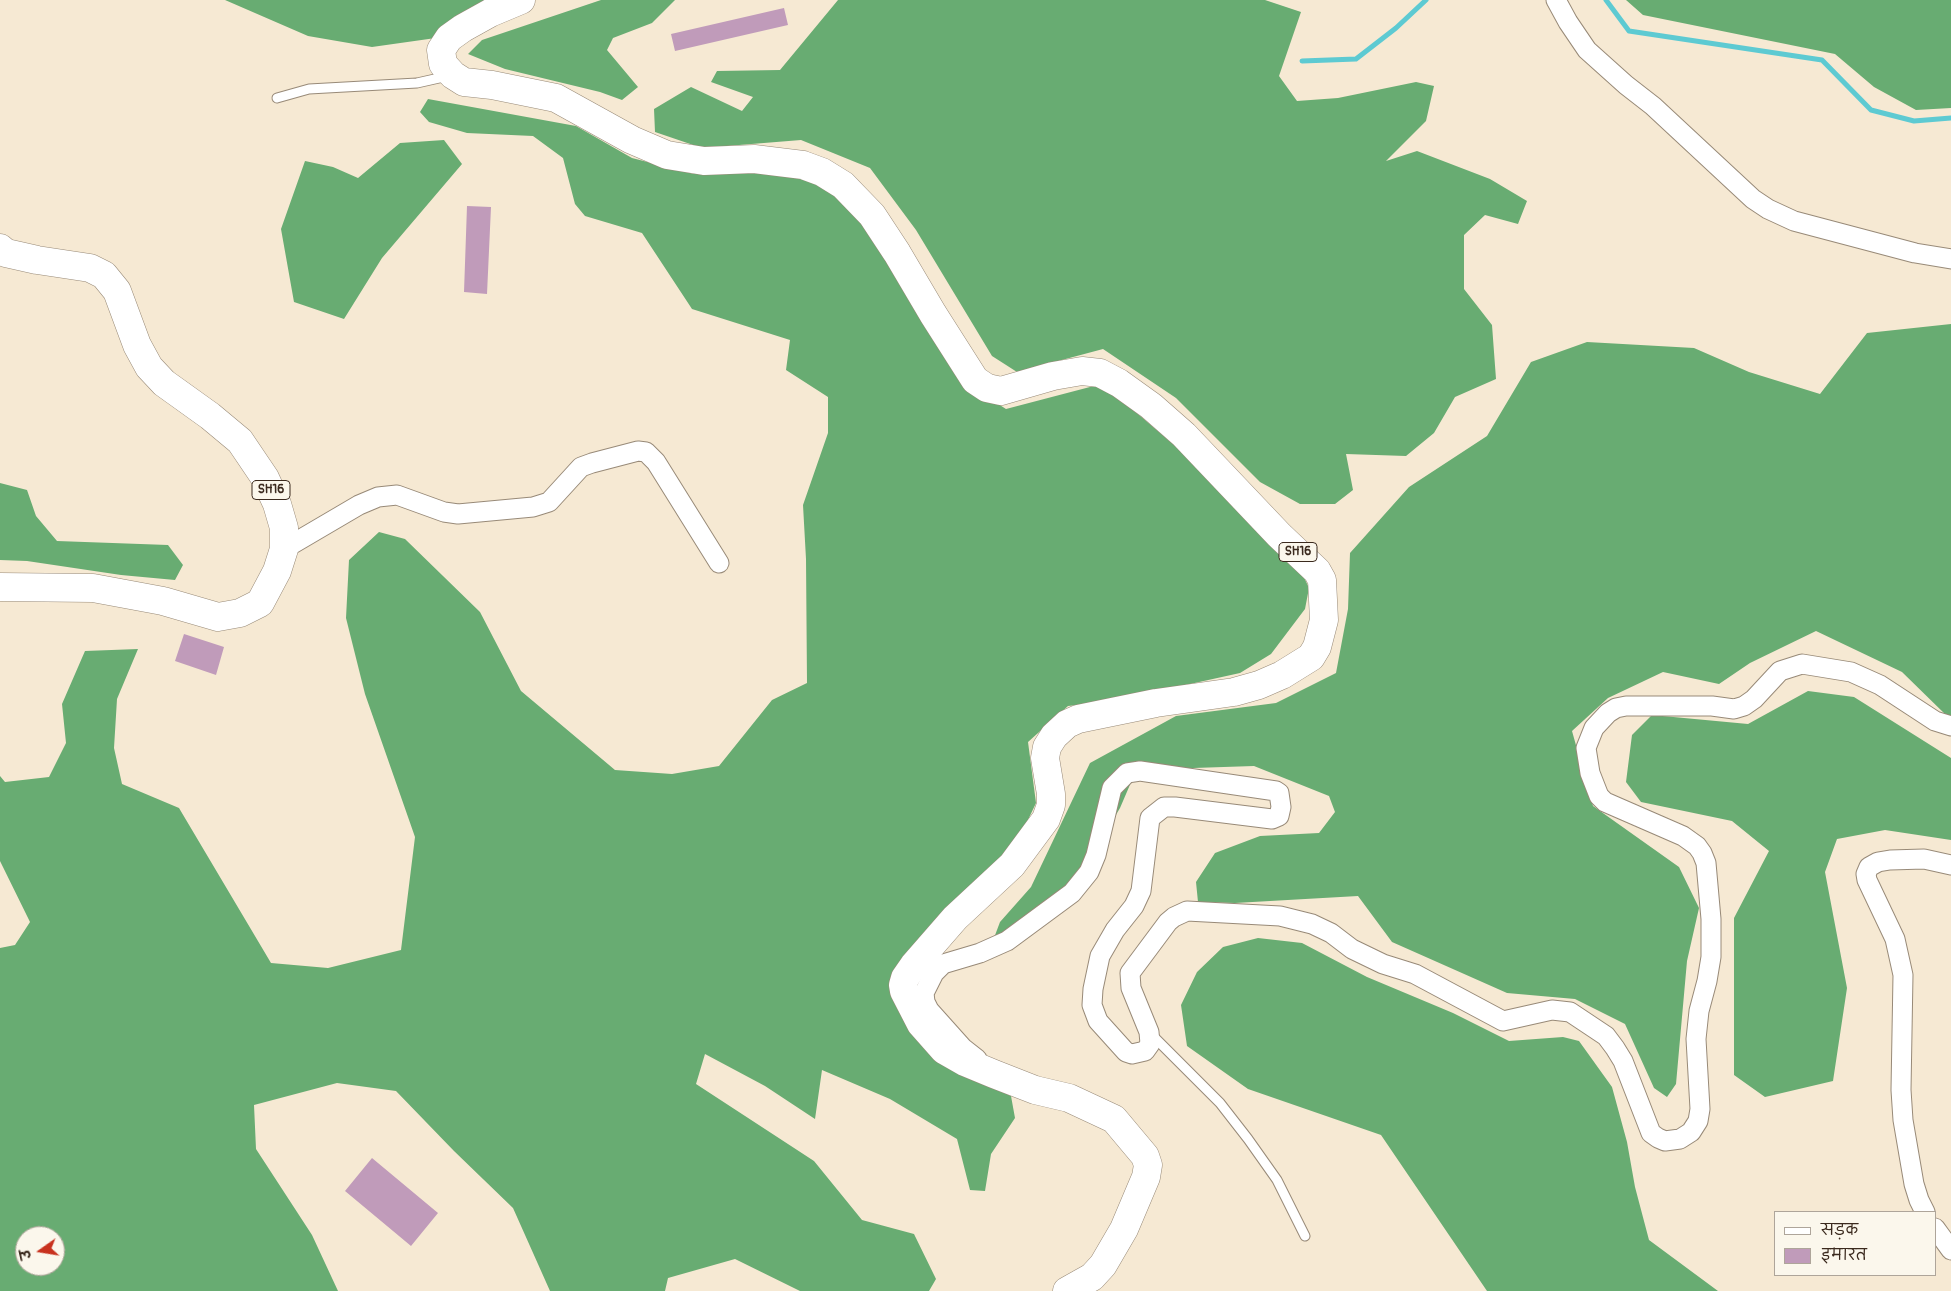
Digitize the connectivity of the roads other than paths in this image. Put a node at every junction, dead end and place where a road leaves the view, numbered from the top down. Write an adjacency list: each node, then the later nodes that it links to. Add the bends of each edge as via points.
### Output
1 (521, 0): 3 (main road, via 476,20 449,38 441,50 443,64)
2 (1556, 0): 6 (street, via 1587,50 1653,106 1752,199 1794,221 1915,253)
3 (453, 75): 4 (lane, via 417,83 309,90); 13 (main road, SH16, via 464,82 556,98 632,140 667,155 704,161 754,160 803,165 822,172 843,185 872,215 975,380 1001,392 1053,376 1082,371 1100,373 1151,406 1184,435 1279,535 1318,571 1322,580 1324,620 1311,657 1282,675 1234,692 1078,719 1067,724 1046,747 1052,794 1046,819 1012,865 955,918 914,965 903,985 921,1024 944,1050)
4 (277, 98)
5 (0, 248): 7 (main road, SH16, via 6,253 90,268 104,275 117,291 137,345 149,366 164,383 240,441 265,478 284,528)
6 (1951, 259)
7 (284, 549): 8 (street, via 378,497 397,495 458,514 533,508 549,502 581,468 638,451 646,452 656,462); 9 (main road, SH16, via 277,571 260,603 240,613 218,617 163,601 93,588)
8 (719, 563)
9 (0, 587)
10 (1951, 726): 12 (street, via 1935,721 1880,685 1851,672 1802,664 1780,671 1744,706 1734,709 1626,706 1608,713 1594,728 1586,748 1590,773 1599,796 1605,802 1683,836 1697,846 1706,863 1711,947 1707,981 1698,1011 1696,1039 1700,1109 1698,1121 1691,1132 1680,1138 1665,1141 1651,1133 1615,1048 1606,1036 1570,1012 1552,1010 1503,1021 1415,974 1352,950 1331,932 1280,916 1187,911 1168,922 1130,974 1131,988)
11 (1951, 865): 14 (street, via 1924,859 1890,860 1878,862 1866,874 1895,939 1903,976 1903,1120 1914,1184)
12 (1149, 1032): 13 (street, via 1150,1044 1145,1051 1126,1052 1098,1021 1092,1005 1100,956 1141,891 1150,818 1164,807 1175,806 1277,818 1281,807 1276,791 1140,771 1120,778 1112,788 1089,872 1072,893 1007,941 943,964 934,973 924,993 930,1010 963,1048); 16 (lane, via 1220,1103 1248,1139 1277,1180)
13 (994, 1074): 18 (main road, SH16, via 1035,1090 1069,1098 1114,1119 1145,1156 1148,1165 1146,1177 1124,1229 1092,1277)
14 (1924, 1211)
15 (1936, 1229): 17 (street)
16 (1305, 1236)
17 (1951, 1250)
18 (1067, 1291)

